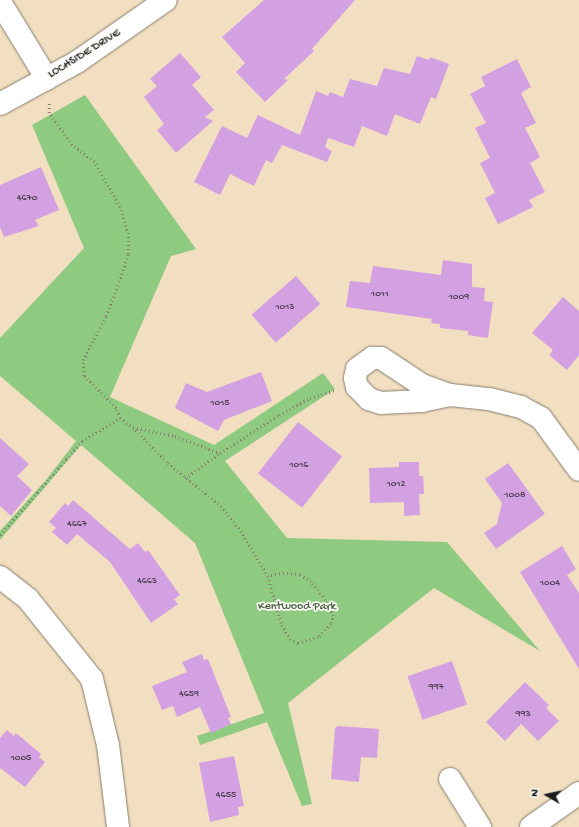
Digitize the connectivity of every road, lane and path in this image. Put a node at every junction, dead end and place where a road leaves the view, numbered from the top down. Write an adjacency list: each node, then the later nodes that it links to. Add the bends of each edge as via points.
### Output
1 (166, 0): 3 (street, LOCHSIDE DRIVE, via 77,62)
2 (0, 2): 3 (street)
3 (47, 79): 4 (street, LOCHSIDE DRIVE); 7 (path, via 50,113 72,145 94,162 120,207 128,234 128,254 119,282 106,316 82,360 84,376 116,408)
4 (0, 104)
5 (357, 388): 6 (street, via 362,394 381,403 422,401); 6 (street, via 357,369 372,358 381,358 422,385); 9 (path, via 328,390 310,398)
6 (450, 395): 10 (street, via 489,399 522,407 541,418)
7 (120, 418): 8 (path); 12 (path, via 82,441)
8 (133, 427): 9 (path, via 175,436); 11 (path)
9 (220, 453): 11 (path)
10 (579, 470)
11 (185, 478): 13 (path, via 221,506 241,531)
12 (0, 535)
13 (268, 576): 13 (path, via 282,625 290,639 298,643 319,636 331,624 333,616 328,603 311,582 300,575 284,573)
14 (0, 578): 17 (street, via 28,599 92,679 108,745)
15 (450, 779): 18 (street)
16 (579, 793): 19 (street)
17 (118, 827)
18 (480, 827)
19 (530, 827)

